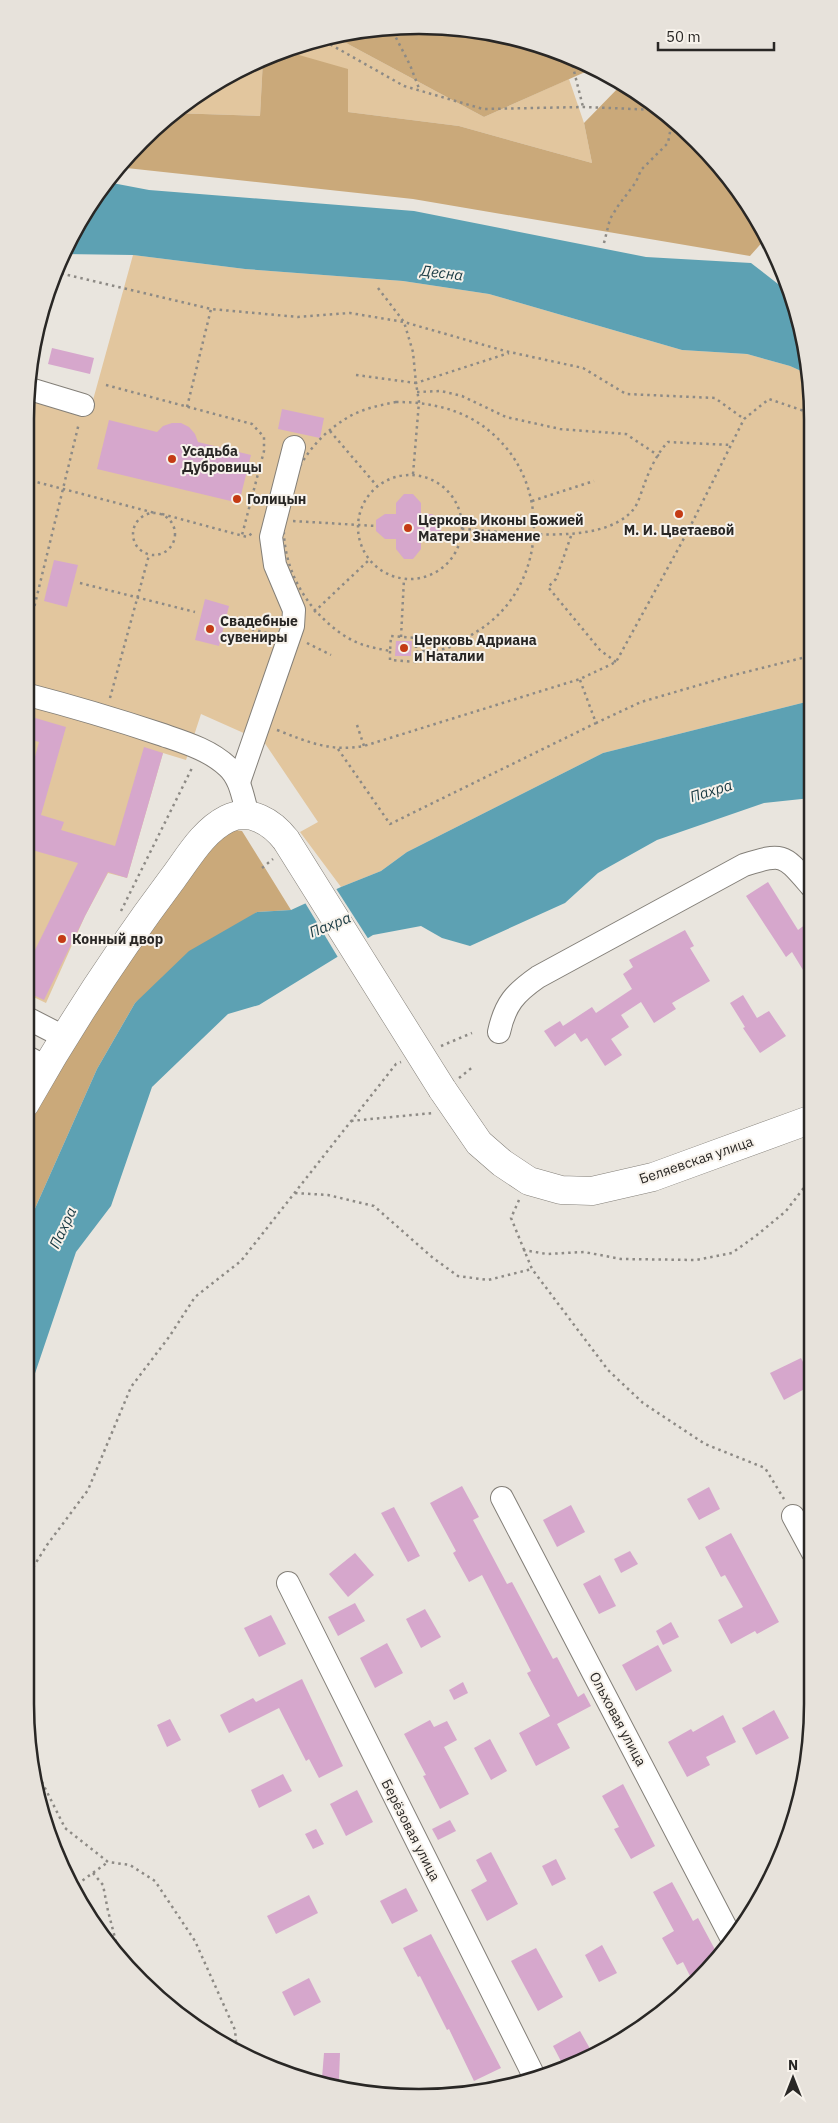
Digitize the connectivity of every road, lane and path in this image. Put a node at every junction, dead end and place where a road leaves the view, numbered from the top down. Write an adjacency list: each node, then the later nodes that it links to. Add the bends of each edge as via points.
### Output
1 (395, 35): 4 (path)
2 (330, 44): 4 (path, via 404,86)
3 (573, 66): 5 (path)
4 (420, 91): 5 (path, via 483,109)
5 (583, 107): 6 (path)
6 (649, 110)
7 (671, 127): 8 (path, via 668,143 642,170 610,219)
8 (604, 243)
9 (62, 274): 11 (path)
10 (378, 288): 12 (path)
11 (211, 309): 12 (path, via 298,317 350,313); 21 (path)
12 (404, 322): 13 (path); 15 (path, via 413,352)
13 (510, 352): 15 (path); 23 (path, via 583,368 626,394 716,398)
14 (356, 375): 15 (path)
15 (416, 383): 18 (path)
16 (106, 385): 21 (path)
17 (35, 391): 20 (street)
18 (417, 392): 19 (path); 27 (path, via 441,390 462,396 506,417 560,429 626,434)
19 (419, 402): 24 (path, via 396,402 374,407 353,415); 28 (path); 33 (path, via 446,407 495,435 513,457 526,482)
20 (83, 405): 32 (path)
21 (187, 407): 42 (path, via 252,424 264,437 264,451)
22 (804, 411): 23 (path, via 769,399)
23 (744, 419): 26 (path)
24 (330, 431): 31 (path); 36 (path, via 314,445 298,467 288,492)
25 (294, 446): 52 (street, via 272,537 275,565 294,610)
26 (731, 446): 27 (path, via 668,442); 57 (path)
27 (659, 456): 41 (path, via 634,509 619,522)
28 (413, 474): 31 (path, via 400,475); 39 (path, via 438,482 449,491 461,515)
29 (34, 481): 32 (path)
30 (594, 481): 33 (path)
31 (377, 486): 37 (path, via 367,496)
32 (63, 489): 34 (path); 49 (path)
33 (531, 501): 40 (path)
34 (155, 513): 35 (path); 44 (path, via 142,516 134,528 134,541)
35 (162, 514): 42 (path); 44 (path, via 175,530 173,544 163,553)
36 (283, 520): 37 (path); 50 (path, via 290,568 300,591)
37 (357, 524): 38 (path); 45 (path, via 360,543)
38 (376, 526)
39 (462, 529): 40 (path); 46 (path, via 458,547 448,562 427,576)
40 (535, 533): 41 (path); 55 (path, via 528,569 512,599 490,623 450,647)
41 (571, 535): 57 (path, via 556,579 548,586 600,650)
42 (242, 536): 43 (path)
43 (247, 537)
44 (149, 555): 48 (path)
45 (369, 560): 46 (path, via 390,575); 50 (path)
46 (404, 579): 53 (path)
47 (80, 583): 48 (path)
48 (137, 598): 51 (path); 60 (path)
49 (34, 608)
50 (315, 611): 52 (path); 54 (path, via 362,645)
51 (195, 612)
52 (293, 626): 62 (street)
53 (401, 637): 54 (path, via 391,636); 55 (path, via 416,638)
54 (390, 651): 55 (path, via 390,660 416,662)
55 (416, 652)
56 (804, 658): 61 (path, via 641,702)
57 (616, 662): 58 (path)
58 (580, 679): 61 (path); 64 (path)
59 (34, 696): 60 (street)
60 (105, 715): 67 (street, via 212,754 229,768)
61 (596, 723): 65 (path, via 390,824)
62 (259, 724): 65 (path, via 319,746); 67 (street)
63 (357, 725): 64 (path)
64 (364, 746): 65 (path)
65 (338, 749)
66 (192, 768): 72 (path)
67 (239, 782): 68 (street)
68 (248, 815): 69 (main road, Беляевская улица, via 265,820); 76 (main road, via 228,819 201,841 153,904)
69 (280, 849): 70 (path); 81 (main road, Беляевская улица, bridge)
70 (262, 868)
71 (804, 878): 75 (street, via 779,857 744,865 532,982 515,995)
72 (117, 919)
73 (34, 1022): 76 (street)
74 (472, 1032): 77 (path)
75 (499, 1032)
76 (64, 1037): 78 (main road)
77 (438, 1047)
78 (35, 1061)
79 (405, 1061): 82 (path, via 396,1064)
80 (474, 1066): 81 (path)
81 (445, 1094): 82 (path); 83 (main road, Беляевская улица, via 479,1143 490,1153 529,1180 560,1190 592,1191 653,1177)
82 (351, 1122): 85 (path)
83 (804, 1131)
84 (804, 1188): 87 (path, via 786,1211 732,1253 696,1260 621,1259 584,1252 546,1254)
85 (295, 1193): 88 (path, via 328,1195 374,1206 458,1276 488,1280); 92 (path, via 240,1261 195,1297 131,1387 88,1490)
86 (520, 1199): 87 (path, via 511,1218)
87 (523, 1250): 88 (path)
88 (532, 1269): 90 (path, via 608,1370 643,1403 705,1444 765,1468)
89 (502, 1498): 98 (street, Ольховая улица)
90 (794, 1516): 91 (street)
91 (804, 1535)
92 (34, 1566)
93 (288, 1583): 101 (street, Берёзовая улица)
94 (41, 1781): 95 (path, via 65,1828)
95 (108, 1862): 96 (path); 100 (path, via 130,1865 155,1881 195,1940 235,2030)
96 (93, 1873): 97 (path); 99 (path, via 104,1885)
97 (78, 1884)
98 (729, 1933)
99 (116, 1943)
100 (236, 2043)
101 (532, 2072)

